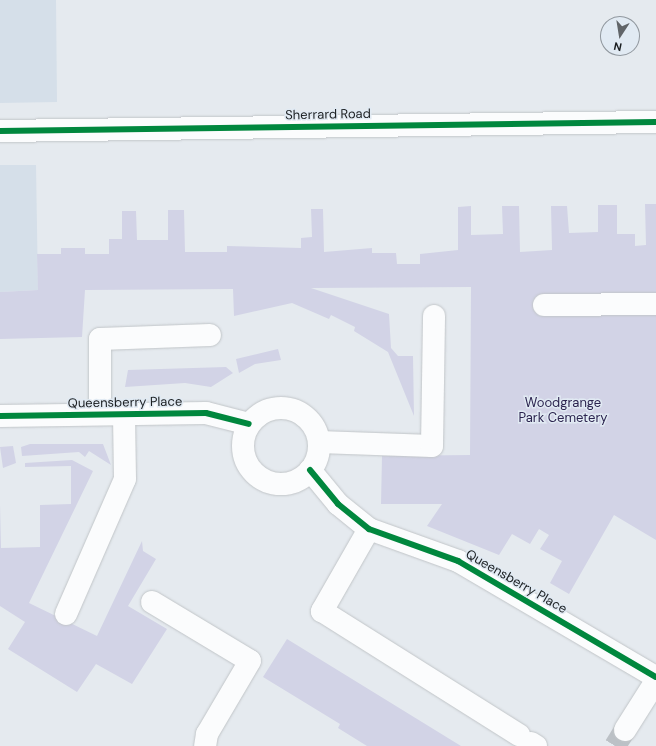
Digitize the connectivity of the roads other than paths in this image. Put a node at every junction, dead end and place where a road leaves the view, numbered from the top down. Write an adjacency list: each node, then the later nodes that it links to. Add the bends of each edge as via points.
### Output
1 (656, 122): 2 (street, Sherrard Road)
2 (0, 131)
3 (656, 304): 4 (street)
4 (544, 305)
5 (434, 316): 11 (street, via 432,446)
6 (210, 335): 7 (street, via 100,339)
7 (100, 414): 8 (street, Queensberry Place); 9 (street, Queensberry Place)
8 (124, 414): 10 (street, Queensberry Place, via 206,413); 15 (street, via 125,479)
9 (0, 416)
10 (249, 424): 11 (street, via 268,411 290,409 304,416 314,428); 12 (street, via 243,439 244,456 251,470 264,481 281,484 297,480)
11 (319, 442): 12 (street, via 317,457)
12 (310, 470): 13 (street, Queensberry Place, via 338,504)
13 (368, 530): 16 (street, Queensberry Place, via 458,561); 19 (street, via 322,610)
14 (152, 602): 20 (street, via 250,661 206,734)
15 (66, 614)
16 (656, 677)
17 (656, 681): 18 (street)
18 (629, 724)
19 (528, 742)
20 (205, 746)

